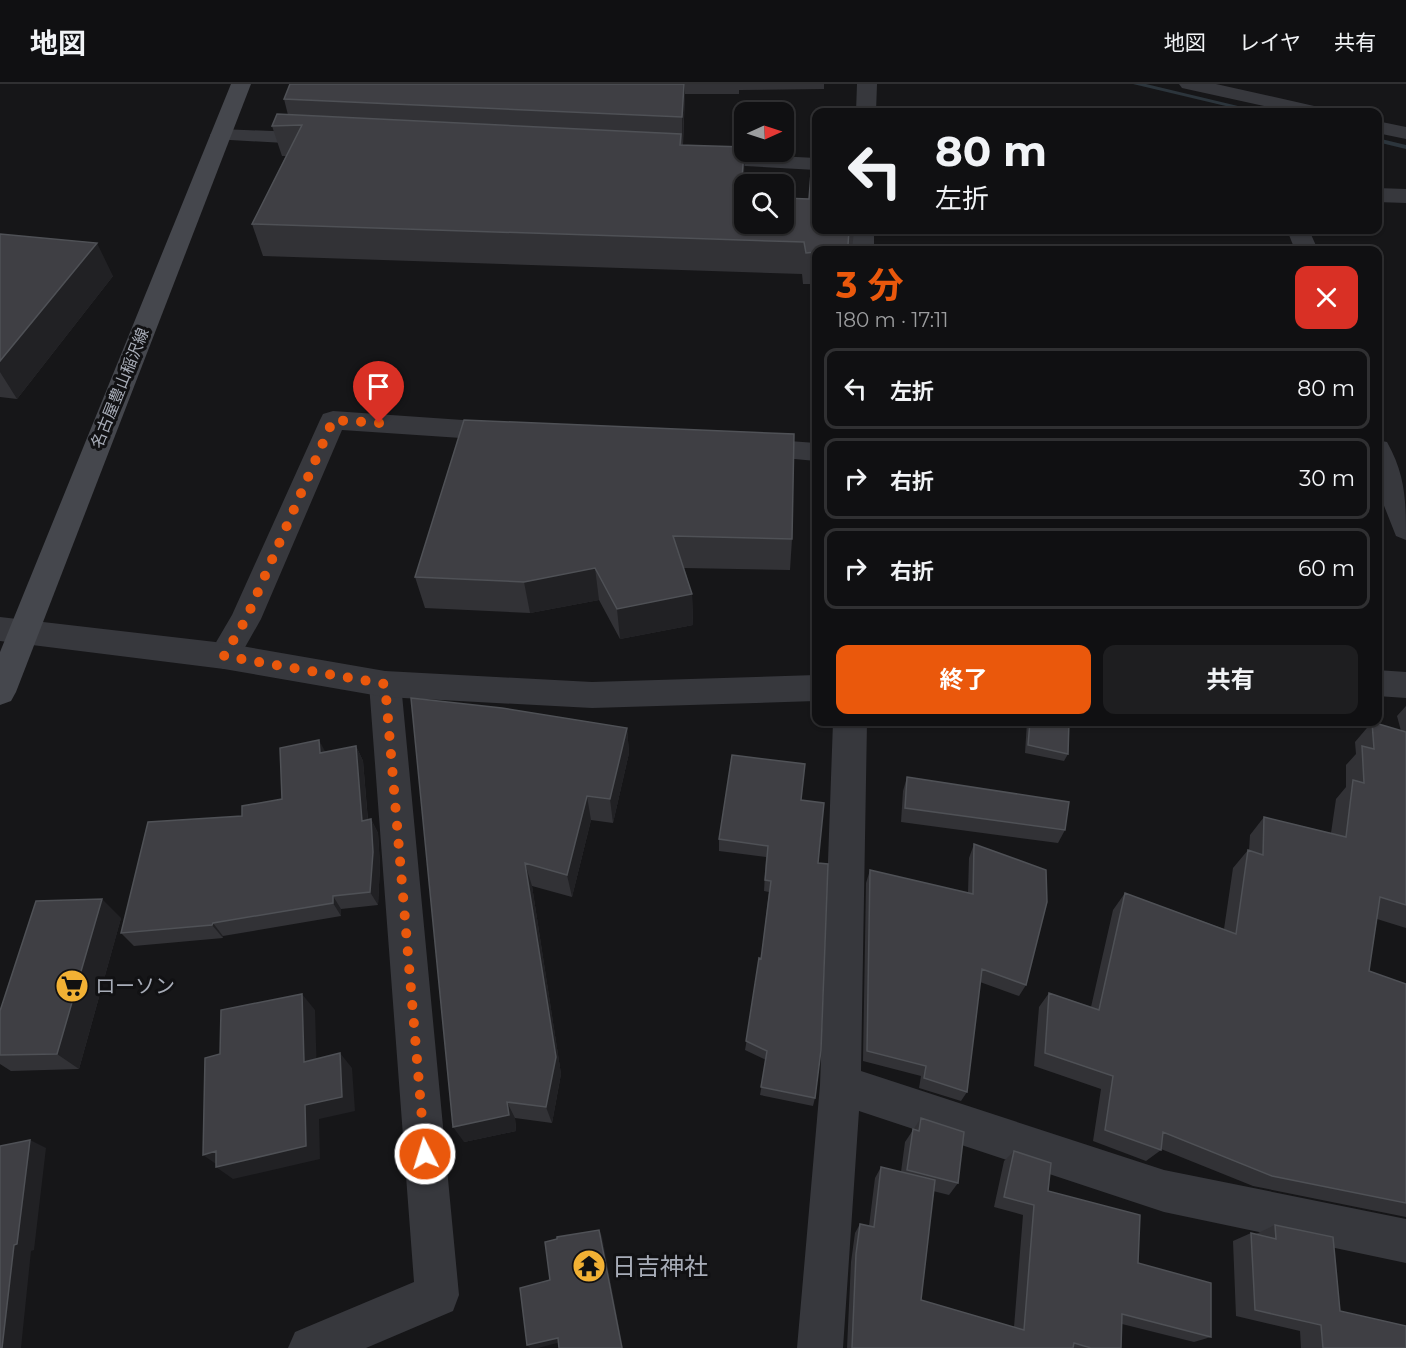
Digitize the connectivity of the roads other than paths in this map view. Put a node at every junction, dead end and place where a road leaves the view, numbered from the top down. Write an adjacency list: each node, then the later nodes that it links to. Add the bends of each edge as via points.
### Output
1 (241, 84): 9 (main road, 名古屋豊山稲沢線)
2 (867, 84): 5 (street)
3 (1189, 84): 4 (street)
4 (1263, 99): 6 (street)
5 (866, 108)
6 (1300, 108)
7 (1382, 127): 8 (street)
8 (1406, 133)
9 (220, 135): 10 (street); 21 (main road, 名古屋豊山稲沢線)
10 (345, 140)
11 (675, 157): 12 (street)
12 (812, 164)
13 (1382, 195): 14 (street)
14 (1406, 196)
15 (533, 433): 22 (street, via 333,420 246,619)
16 (722, 446): 17 (street)
17 (812, 452)
18 (1382, 464): 19 (street)
19 (1392, 493): 20 (street)
20 (1406, 529)
21 (12, 631): 22 (street); 27 (main road, 名古屋豊山稲沢線)
22 (224, 656): 24 (street)
23 (1382, 683): 25 (street)
24 (385, 684): 26 (street, via 592,695); 31 (street, via 437,1295)
25 (1406, 685)
26 (812, 688)
27 (0, 692)
28 (850, 726): 29 (street)
29 (840, 1085): 30 (street, via 1164,1191); 32 (street)
30 (1406, 1241)
31 (311, 1348)
32 (820, 1348)

